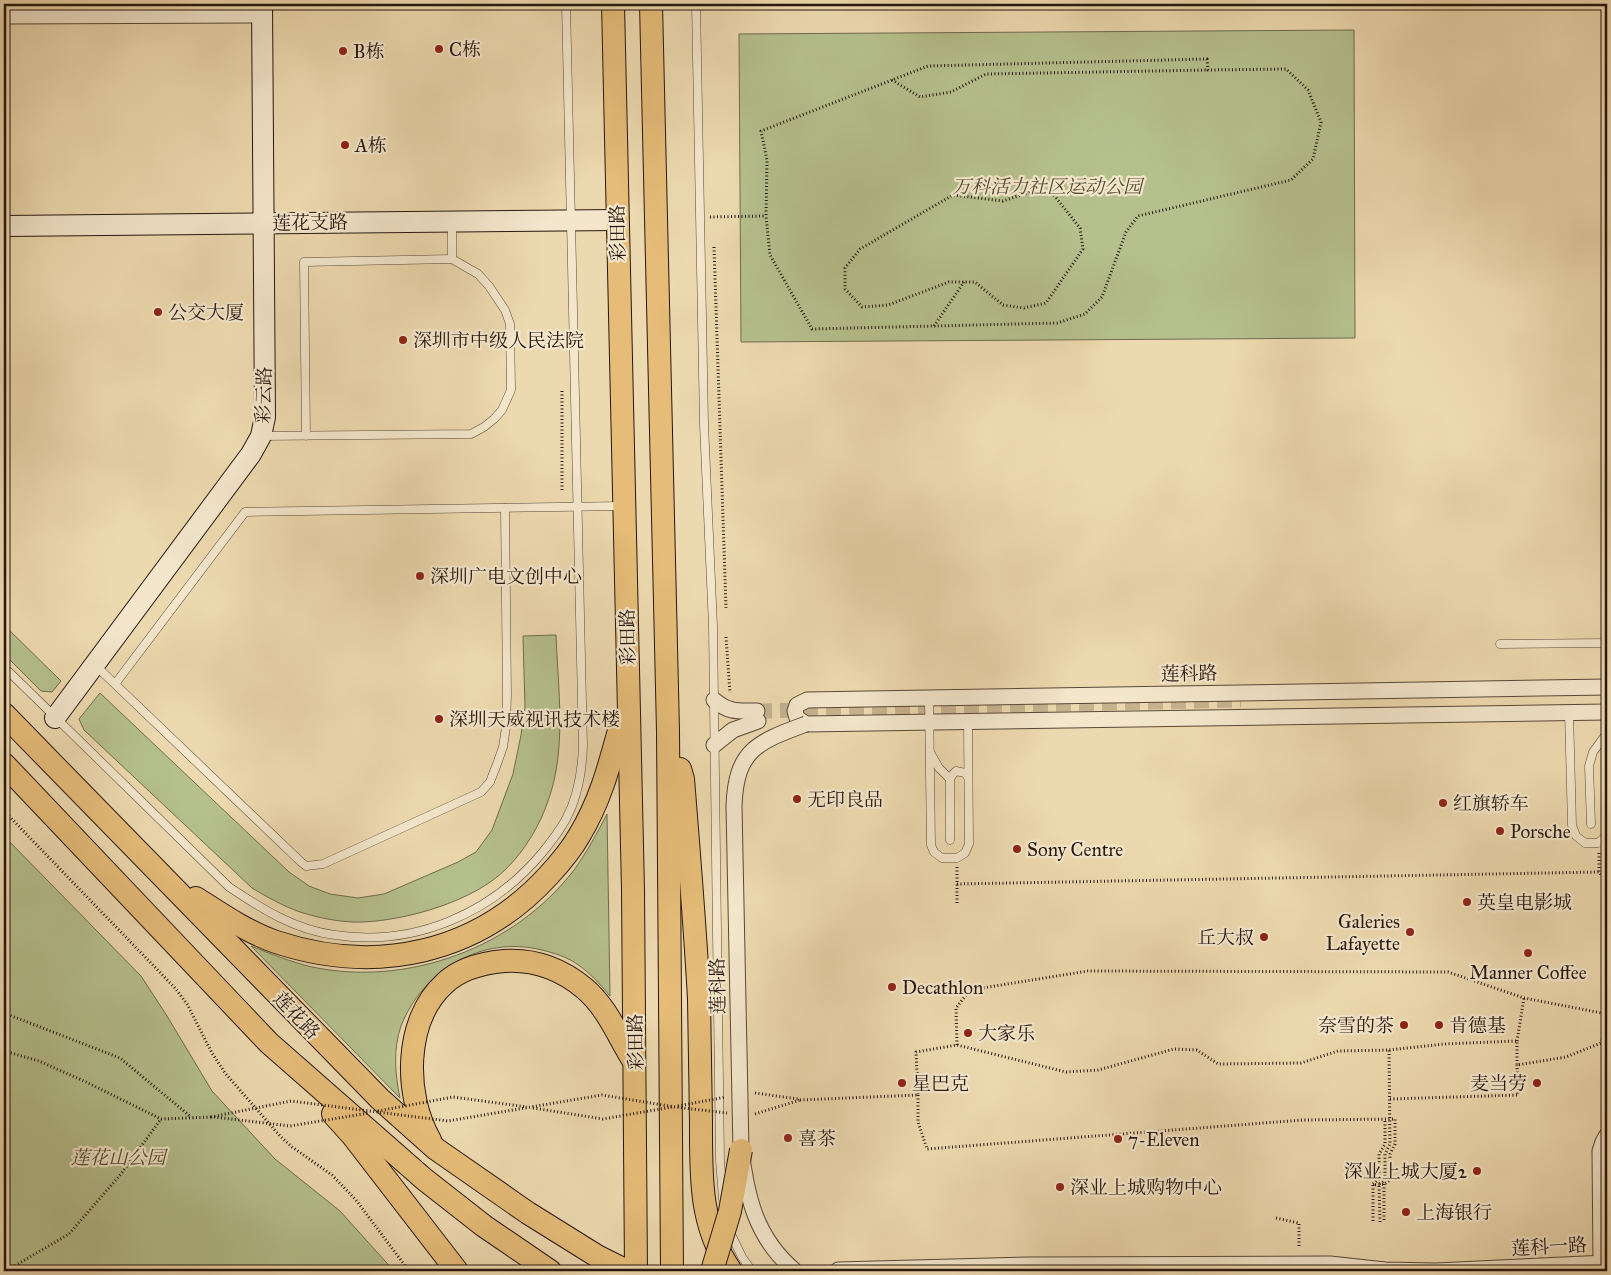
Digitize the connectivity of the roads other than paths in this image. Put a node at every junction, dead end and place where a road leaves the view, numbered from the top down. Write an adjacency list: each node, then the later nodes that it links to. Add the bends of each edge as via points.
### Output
1 (566, 4): 7 (lane)
2 (613, 4): 8 (main road, 彩田路)
3 (651, 4): 34 (main road, 彩田路)
4 (696, 4): 26 (lane, via 704,424)
5 (262, 10): 6 (street); 10 (street, 彩云路)
6 (4, 16)
7 (572, 219): 8 (street, 莲花支路); 9 (street, 莲花支路); 15 (lane)
8 (617, 220): 16 (main road, 彩田路)
9 (452, 221): 10 (street, 莲花支路); 12 (lane)
10 (263, 222): 11 (street, 莲花支路); 13 (street, 彩云路, via 265,417)
11 (4, 226)
12 (452, 260): 14 (lane, via 304,262); 14 (lane, via 478,274 489,286 510,324 511,390 502,410 471,434)
13 (261, 436): 14 (lane); 20 (street, 彩云路, via 252,454)
14 (306, 436)
15 (578, 506): 16 (lane); 17 (lane); 30 (lane, via 583,746 578,785 567,818 534,863 498,896 456,919 436,927 384,937 336,936 307,929 257,906 229,886)
16 (624, 506): 24 (main road, 彩田路)
17 (505, 508): 22 (lane, via 245,512); 22 (lane, via 506,727 503,747 490,782 481,792 323,864 306,866 301,862)
18 (1607, 643): 19 (lane)
19 (1500, 644)
20 (95, 665): 22 (lane); 30 (street, 彩云路)
21 (4, 668): 30 (lane)
22 (115, 684)
23 (1607, 687): 25 (street, 莲科路)
24 (628, 698): 44 (main road, via 609,770 579,836 538,887 512,909 462,939 395,955 340,956 310,952 242,927); 46 (main road, 彩田路)
25 (929, 698): 32 (lane); 33 (street, 莲科路, via 807,700 797,705 795,711 797,718)
26 (714, 700): 36 (lane); 36 (street, via 723,708 758,716)
27 (1569, 712): 28 (street, 莲科路); 31 (street, 莲科路); 42 (lane, via 1572,825 1576,836 1585,843 1598,843)
28 (1607, 712)
29 (4, 714): 44 (main road, 莲花路)
30 (55, 718)
31 (968, 721): 32 (street, 莲科路); 39 (lane)
32 (930, 722): 33 (street, 莲科路); 37 (lane)
33 (806, 724): 49 (street, 莲科路, bridge, via 769,738 754,748 741,765 734,789)
34 (668, 731): 58 (main road, 彩田路); 60 (main road, via 683,779 692,887 699,1002 704,1198 713,1238)
35 (1607, 733): 41 (lane, via 1593,752 1589,766)
36 (714, 745): 61 (lane, via 722,1176 729,1228)
37 (930, 752): 39 (lane, via 931,845 942,858 957,858 965,853 969,844); 40 (lane)
38 (4, 764): 45 (main road, 莲花路)
39 (968, 777): 40 (lane, via 956,771)
40 (950, 779): 43 (lane)
41 (1591, 824)
42 (1607, 835)
43 (950, 840)
44 (160, 874): 48 (main road, 莲花路, via 380,1099)
45 (270, 1042): 54 (main road, via 352,1135); 55 (main road, 莲花路, via 424,1179 484,1226)
46 (635, 1063): 48 (main road, via 611,1020 592,995 562,973 536,963 516,961 490,963 463,972 445,982 430,1000 421,1018 414,1046 412,1072 416,1108); 57 (main road, 彩田路, bridge)
47 (1607, 1135): 50 (street, via 1600,1151)
48 (436, 1149): 56 (main road, 莲花路, via 528,1213)
49 (741, 1150): 59 (main road, bridge, via 730,1211); 62 (street, 莲科路, bridge, via 745,1182 755,1218 776,1253)
50 (1604, 1263): 53 (street, 莲科一路)
51 (1313, 1268): 52 (street, 莲科一路, via 1030,1265); 53 (street, 莲科一路, via 1330,1264 1385,1270)
52 (838, 1270)
53 (1494, 1270)
54 (457, 1271)
55 (550, 1271)
56 (626, 1271)
57 (636, 1271)
58 (672, 1271)
59 (712, 1271)
60 (731, 1271)
61 (752, 1271)
62 (795, 1271)

